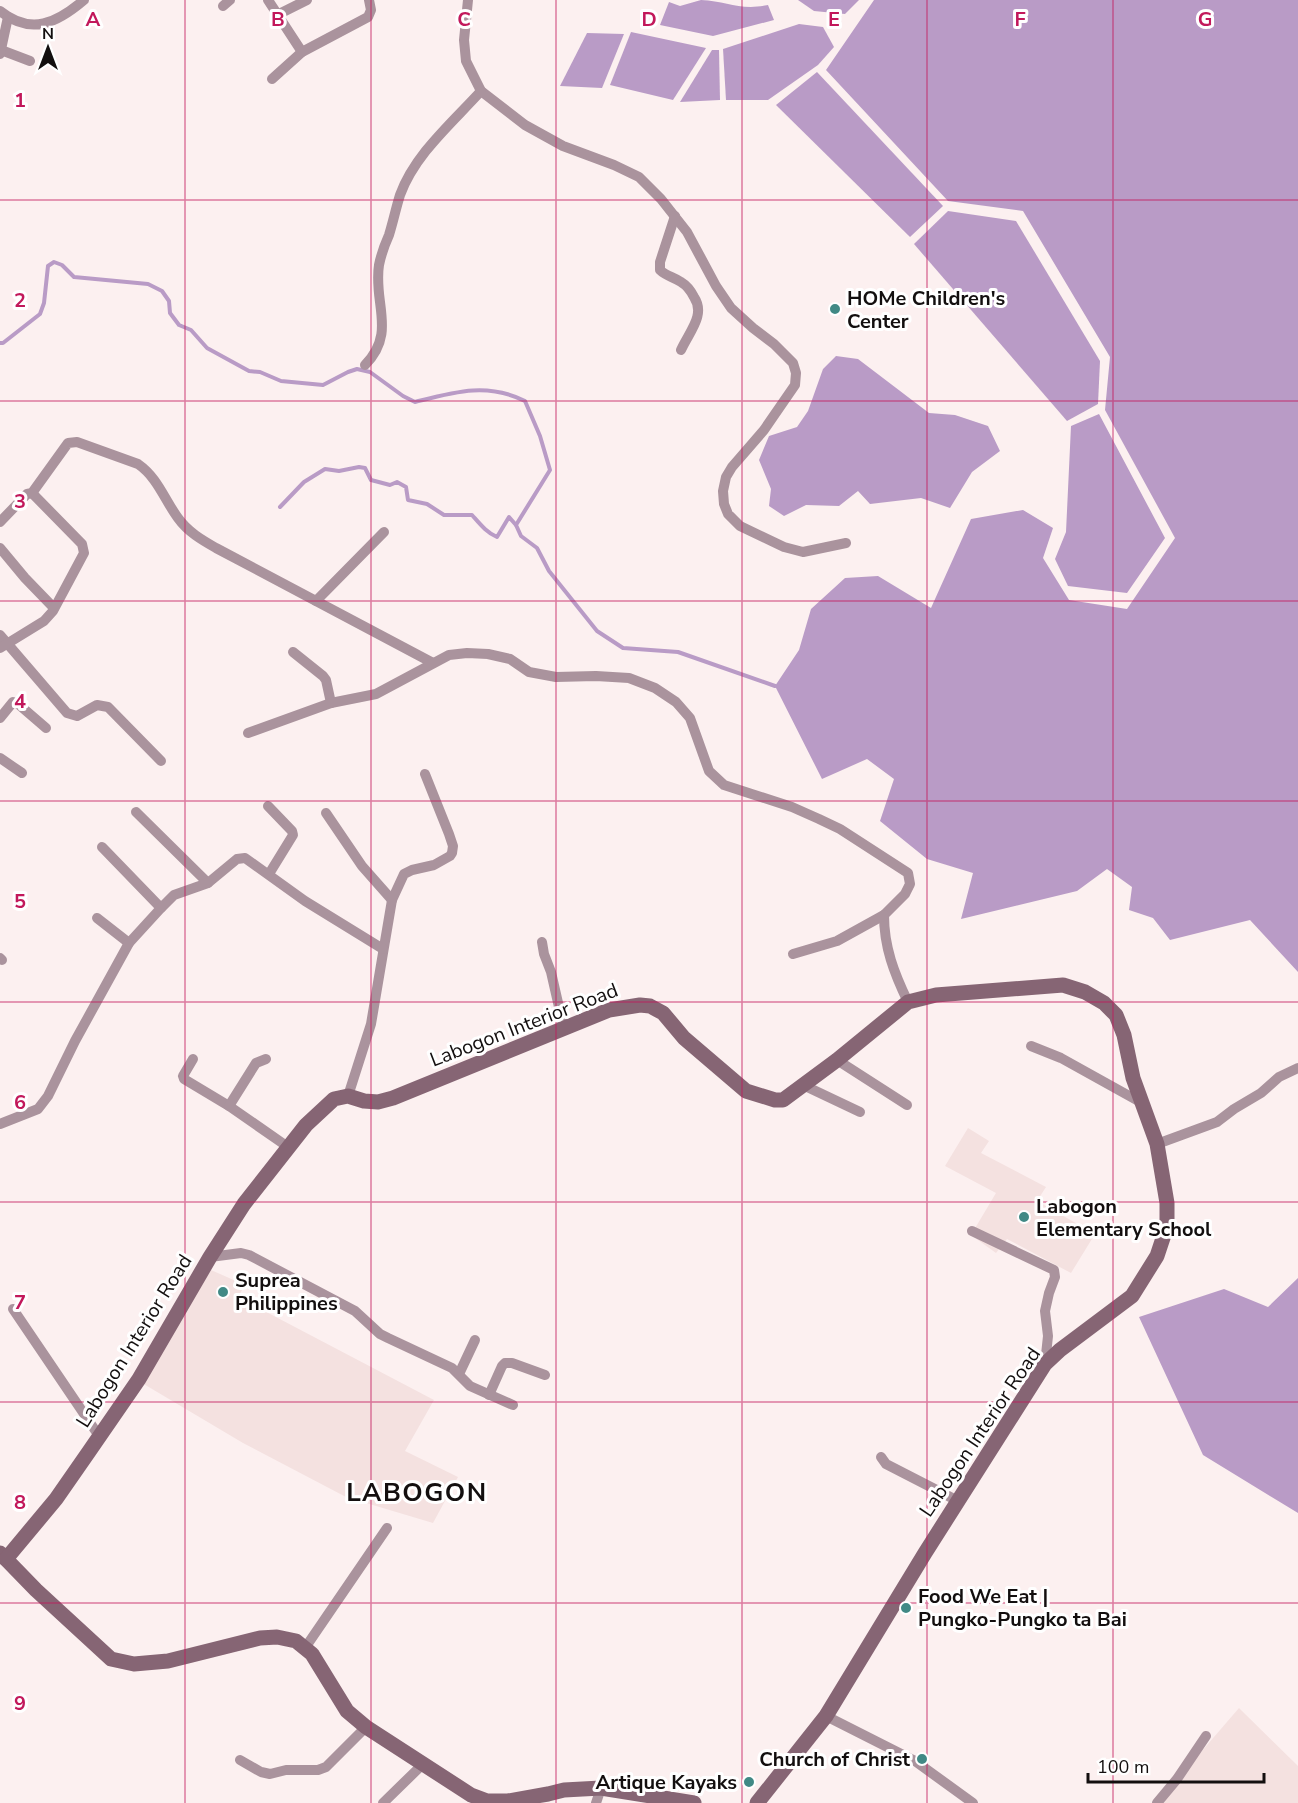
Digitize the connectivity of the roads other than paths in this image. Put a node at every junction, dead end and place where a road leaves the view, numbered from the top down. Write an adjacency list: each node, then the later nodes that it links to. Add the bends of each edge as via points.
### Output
1 (84, 0): 6 (street, via 60,18 40,24 19,23)
2 (268, 0): 7 (street)
3 (307, 0): 7 (street)
4 (369, 0): 9 (street, via 368,17)
5 (468, 0): 12 (street, via 466,61)
6 (4, 14): 8 (street)
7 (277, 15): 9 (street)
8 (0, 52): 10 (street)
9 (302, 52): 11 (street)
10 (30, 61)
11 (272, 79)
12 (481, 91): 13 (street, via 563,146 639,177); 15 (street, via 407,178 379,264 382,336 379,348)
13 (675, 216): 14 (street, via 660,270 682,282 699,303 699,314); 19 (street, via 731,308 787,356 796,373 795,385 726,477 723,491 728,514 740,526 803,552)
14 (681, 350)
15 (365, 365)
16 (32, 492): 17 (street); 21 (street, via 68,443 77,442 138,464 157,482 178,518 193,534); 22 (street, via 84,548)
17 (0, 522)
18 (384, 532): 21 (street)
19 (846, 543)
20 (0, 548): 22 (street)
21 (316, 602): 26 (street)
22 (54, 608): 24 (street, via 44,621)
23 (0, 634): 24 (street)
24 (4, 646): 32 (street, via 67,713 76,716 97,705 108,707)
25 (293, 652): 27 (street, via 326,680)
26 (433, 663): 27 (street, via 376,694); 43 (street, via 449,655 488,654 510,659 529,672 629,678 655,688 676,702 690,718 709,771 724,785 792,807 840,829 908,873 910,885 905,894)
27 (331, 703): 30 (street)
28 (0, 718): 29 (street, via 13,702)
29 (46, 728)
30 (248, 733)
31 (0, 758): 33 (street)
32 (161, 761)
33 (22, 773)
34 (425, 774): 41 (street, via 449,834 452,853 434,865 404,874)
35 (268, 806): 39 (street, via 293,835)
36 (135, 812): 40 (street)
37 (327, 813): 41 (street, via 362,866)
38 (102, 847): 42 (street)
39 (269, 874): 40 (street, via 241,857); 47 (street)
40 (208, 883): 42 (street, via 174,895)
41 (392, 900): 47 (street)
42 (161, 908): 46 (street)
43 (884, 915): 48 (street, via 837,941); 49 (street, via 888,952)
44 (97, 918): 46 (street)
45 (542, 942): 50 (street)
46 (129, 943): 62 (street, via 48,1096 38,1109)
47 (383, 949): 57 (street, via 371,1024)
48 (793, 954)
49 (908, 1002): 54 (street, Labogon Interior Road); 58 (street, Labogon Interior Road, via 936,995 1063,986 1085,992 1116,1015)
50 (564, 1029): 56 (street, Labogon Interior Road, via 609,1010 650,1006 663,1013 684,1038 746,1091 783,1100); 57 (street, Labogon Interior Road, via 393,1098 378,1102)
51 (1031, 1046): 58 (street, via 1061,1058)
52 (193, 1059): 60 (street, via 184,1080)
53 (266, 1059): 60 (street, via 256,1063)
54 (837, 1060): 56 (street, Labogon Interior Road); 59 (street)
55 (1298, 1068): 63 (street, via 1279,1077 1217,1122)
56 (803, 1085): 61 (street)
57 (348, 1096): 64 (street, Labogon Interior Road, via 334,1100)
58 (1142, 1103): 63 (street, Labogon Interior Road)
59 (908, 1105)
60 (229, 1106): 64 (street)
61 (860, 1112)
62 (0, 1124)
63 (1157, 1144): 69 (street, Labogon Interior Road, via 1167,1203 1167,1226 1157,1256 1132,1296)
64 (288, 1147): 66 (street, Labogon Interior Road)
65 (972, 1231): 69 (street, via 1054,1270 1045,1311)
66 (210, 1257): 70 (street, via 249,1255 355,1311 388,1338); 74 (street, Labogon Interior Road, via 139,1379)
67 (13, 1309): 74 (street)
68 (475, 1341): 70 (street)
69 (1045, 1365): 76 (street, Labogon Interior Road)
70 (459, 1374): 72 (street, via 470,1386)
71 (545, 1375): 72 (street, via 505,1363)
72 (489, 1395): 73 (street)
73 (513, 1405)
74 (99, 1436): 78 (street, Labogon Interior Road, via 56,1499)
75 (881, 1457): 76 (street, via 886,1464)
76 (958, 1501): 80 (street, Labogon Interior Road)
77 (387, 1528): 79 (street)
78 (3, 1556): 79 (street, via 111,1659 134,1664 168,1661 277,1637 296,1641)
79 (305, 1648): 81 (street, via 312,1653 347,1711)
80 (826, 1716): 90 (street, Labogon Interior Road); 91 (street, via 915,1761)
81 (366, 1727): 83 (street, via 326,1767 270,1774); 84 (street)
82 (1206, 1736): 92 (street)
83 (240, 1760)
84 (423, 1764): 87 (street); 88 (street)
85 (598, 1796): 86 (street, via 564,1790); 89 (street)
86 (546, 1799): 87 (street)
87 (486, 1802)
88 (383, 1803)
89 (694, 1803)
90 (757, 1803)
91 (973, 1803)
92 (1157, 1803)

